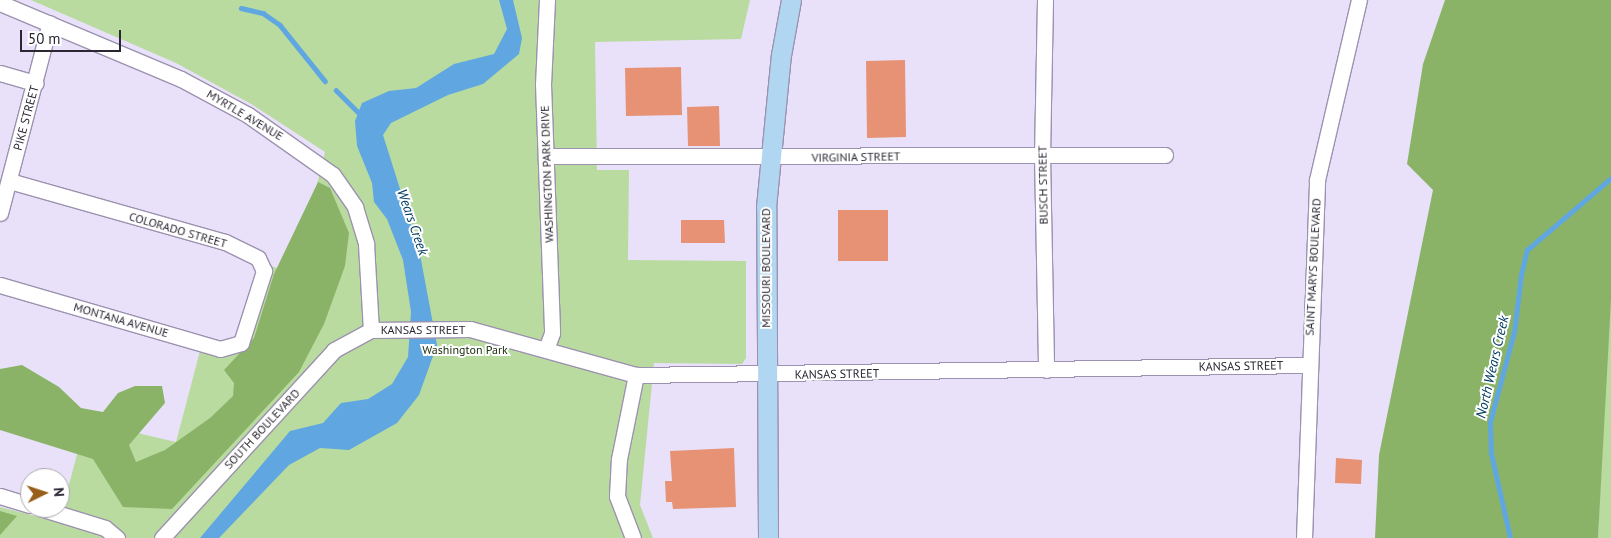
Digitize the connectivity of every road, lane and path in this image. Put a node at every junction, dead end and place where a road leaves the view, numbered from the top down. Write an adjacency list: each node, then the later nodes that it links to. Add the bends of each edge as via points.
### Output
1 (547, 0): 11 (street, WASHINGTON PARK DRIVE, via 544,84)
2 (791, 0): 12 (main road, MISSOURI BOULEVARD)
3 (1046, 0): 9 (street, BUSCH STREET)
4 (1359, 0): 19 (street, SAINT MARYS BOULEVARD, via 1317,180)
5 (0, 3): 6 (street, MYRTLE AVENUE)
6 (50, 22): 8 (street, PIKE STREET); 16 (street, MYRTLE AVENUE, via 190,83 248,115 333,175 355,207 366,244)
7 (0, 73): 8 (street)
8 (36, 83): 13 (street, PIKE STREET)
9 (1042, 155): 10 (street, VIRGINIA STREET); 12 (street, VIRGINIA STREET); 20 (street, BUSCH STREET)
10 (1165, 155)
11 (547, 156): 12 (street, VIRGINIA STREET); 18 (street, WASHINGTON PARK DRIVE, via 552,333)
12 (768, 159): 22 (main road, MISSOURI BOULEVARD)
13 (9, 181): 14 (street, PIKE STREET); 17 (street, COLORADO STREET, via 225,242 258,258 264,271)
14 (0, 213)
15 (0, 285): 17 (street, MONTANA AVENUE, via 220,349)
16 (371, 330): 18 (street, KANSAS STREET, via 455,328); 27 (street, SOUTH BOULEVARD, via 334,350)
17 (241, 343)
18 (547, 347): 21 (street, KANSAS STREET)
19 (1309, 365): 20 (street, KANSAS STREET); 30 (street, SAINT MARYS BOULEVARD)
20 (1046, 370): 22 (street, KANSAS STREET)
21 (636, 375): 22 (street, KANSAS STREET); 28 (street, via 617,489 620,513)
22 (768, 375): 29 (main road, MISSOURI BOULEVARD)
23 (0, 496): 24 (street)
24 (20, 502)
25 (70, 517): 26 (street, via 105,528)
26 (117, 538)
27 (162, 538)
28 (633, 538)
29 (768, 538)
30 (1304, 538)

